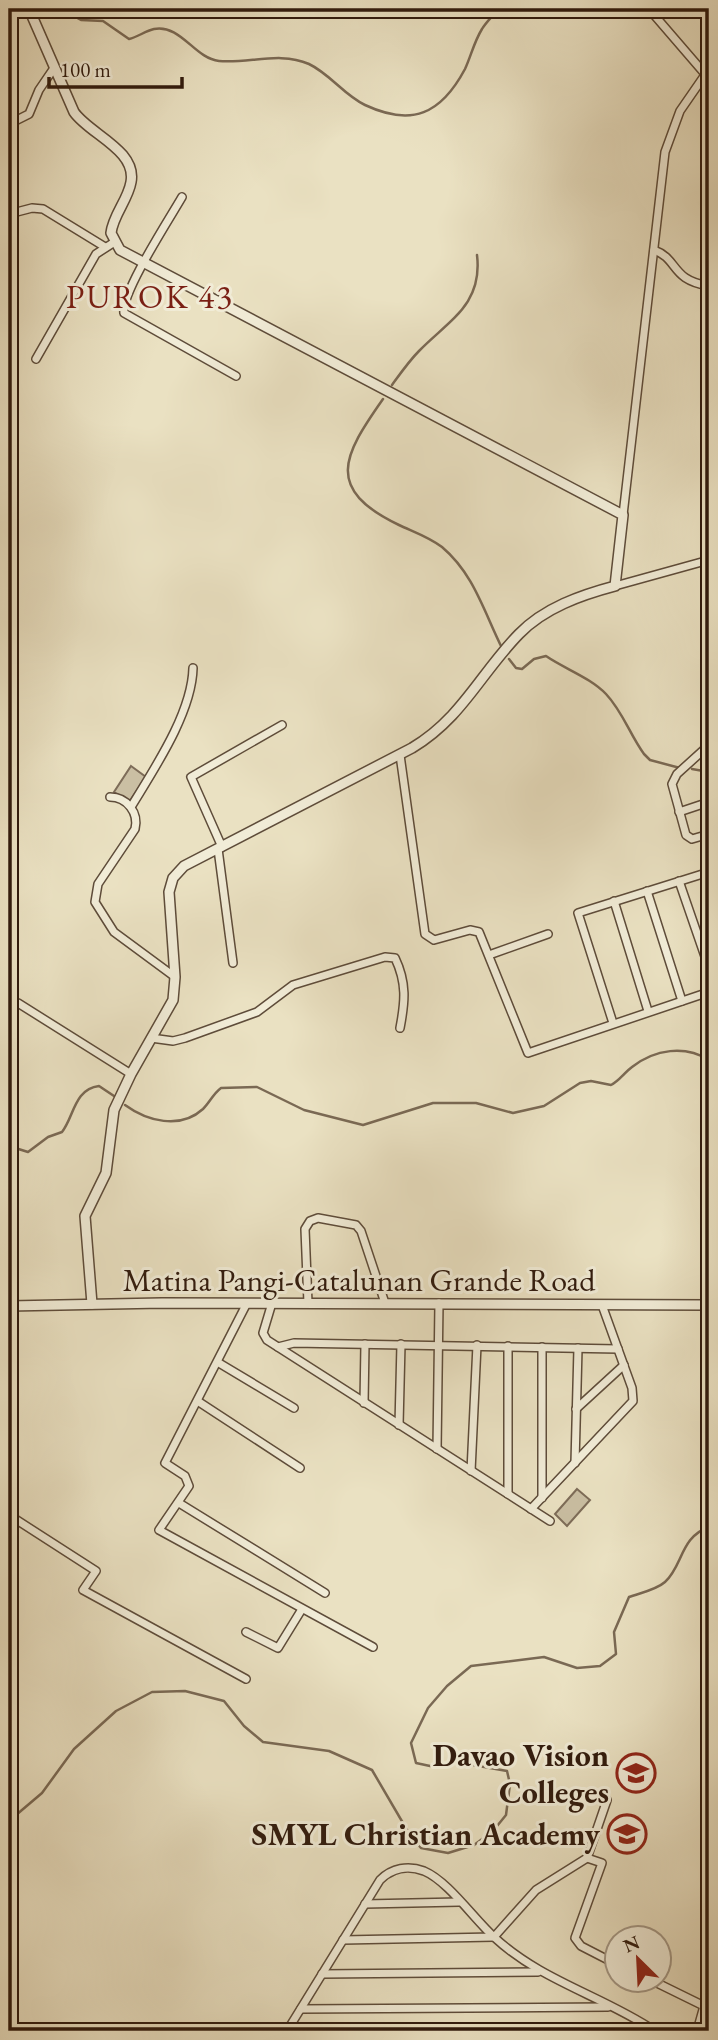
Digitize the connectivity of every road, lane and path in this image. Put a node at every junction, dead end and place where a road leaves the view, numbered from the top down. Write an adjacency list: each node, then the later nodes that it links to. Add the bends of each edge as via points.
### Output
1 (29, 9): 3 (street)
2 (649, 9): 4 (street)
3 (54, 68): 5 (street, via 29,114); 8 (street, via 78,118 118,150 130,167 129,188 111,228)
4 (707, 71): 9 (street, via 670,132)
5 (9, 124)
6 (182, 197): 10 (street)
7 (9, 214): 8 (street, via 43,209)
8 (109, 245): 10 (street); 12 (street, via 93,259)
9 (654, 250): 11 (street, via 666,256 682,277); 14 (street)
10 (143, 264): 13 (street, via 124,313); 14 (street)
11 (709, 286)
12 (36, 359)
13 (236, 376)
14 (624, 515): 16 (street)
15 (709, 560): 16 (street)
16 (615, 586): 20 (street, via 556,608 520,633 457,714)
17 (193, 667): 23 (street, via 191,686 166,747)
18 (282, 725): 26 (street, via 191,777)
19 (709, 744): 24 (street, via 672,782)
20 (400, 755): 26 (street); 32 (street, via 425,934 434,940 477,930)
21 (110, 797): 23 (street)
22 (709, 802): 24 (street)
23 (131, 807): 35 (street, via 135,829 98,884 95,902 114,932)
24 (679, 812): 25 (street, via 689,838)
25 (709, 834)
26 (220, 848): 33 (street); 35 (street, via 184,866 173,878 169,892)
27 (709, 872): 28 (street)
28 (679, 881): 29 (street); 34 (street)
29 (647, 891): 30 (street); 37 (street)
30 (614, 901): 39 (street); 40 (street, via 578,913)
31 (548, 934): 32 (street)
32 (489, 955): 40 (street, via 528,1053)
33 (233, 963)
34 (709, 968)
35 (175, 977): 42 (street, via 173,1000)
36 (709, 992): 37 (street)
37 (681, 1001): 39 (street)
38 (18, 1003): 43 (street)
39 (648, 1011): 40 (street)
40 (613, 1023)
41 (400, 1028): 42 (street, via 406,997 401,971 395,958 385,957 293,985 257,1012 185,1038)
42 (151, 1038): 43 (street)
43 (131, 1074): 49 (street, via 114,1110 106,1173 85,1216)
44 (247, 1303): 45 (street, Matina Pangi-Catalunan Grande Road); 49 (street, Matina Pangi-Catalunan Grande Road); 62 (street)
45 (272, 1303): 46 (street, Matina Pangi-Catalunan Grande Road); 58 (street, via 262,1333)
46 (308, 1303): 47 (street, Matina Pangi-Catalunan Grande Road); 47 (street, via 305,1229 318,1218 350,1222 362,1231)
47 (385, 1303): 48 (street, Matina Pangi-Catalunan Grande Road)
48 (439, 1303): 50 (street, Matina Pangi-Catalunan Grande Road); 55 (street)
49 (92, 1304): 52 (street, Matina Pangi-Catalunan Grande Road)
50 (602, 1305): 51 (street, Matina Pangi-Catalunan Grande Road); 61 (street)
51 (709, 1305)
52 (9, 1306)
53 (365, 1344): 54 (street); 58 (street); 65 (street)
54 (401, 1344): 55 (street); 68 (street)
55 (439, 1344): 56 (street); 69 (street)
56 (477, 1345): 57 (street); 72 (street)
57 (508, 1346): 59 (street); 73 (street)
58 (278, 1347): 65 (street)
59 (542, 1347): 60 (street); 74 (street)
60 (578, 1348): 61 (street); 67 (street)
61 (618, 1349): 63 (street)
62 (219, 1363): 64 (street); 66 (street)
63 (624, 1365): 67 (street); 70 (street, via 634,1397)
64 (199, 1402): 71 (street); 75 (street, via 165,1463 189,1482)
65 (364, 1403): 68 (street)
66 (294, 1408)
67 (576, 1409): 70 (street)
68 (399, 1425): 69 (street)
69 (437, 1449): 72 (street)
70 (575, 1463): 74 (street)
71 (300, 1468)
72 (471, 1471): 73 (street)
73 (508, 1494): 76 (street)
74 (542, 1498): 76 (street)
75 (179, 1503): 79 (street); 80 (street, via 159,1530)
76 (531, 1509): 78 (street)
77 (9, 1515): 83 (street, via 96,1571 83,1590)
78 (550, 1521)
79 (325, 1593)
80 (302, 1609): 81 (street, via 278,1648); 82 (street)
81 (246, 1632)
82 (373, 1647)
83 (246, 1679)
84 (607, 1800): 85 (street)
85 (587, 1858): 88 (street, via 536,1890); 90 (street, via 602,1863 575,1938)
86 (459, 1902): 87 (street); 87 (street, via 434,1877 408,1868 386,1874); 88 (street)
87 (365, 1904): 89 (street)
88 (494, 1937): 89 (street); 91 (street)
89 (343, 1940): 92 (street)
90 (602, 1956)
91 (540, 1972): 92 (street); 94 (street)
92 (322, 1974): 95 (street)
93 (672, 1990): 98 (street, via 704,2006)
94 (611, 2007): 95 (street); 97 (street)
95 (301, 2009): 96 (street)
96 (287, 2031)
97 (655, 2031)
98 (697, 2031)

